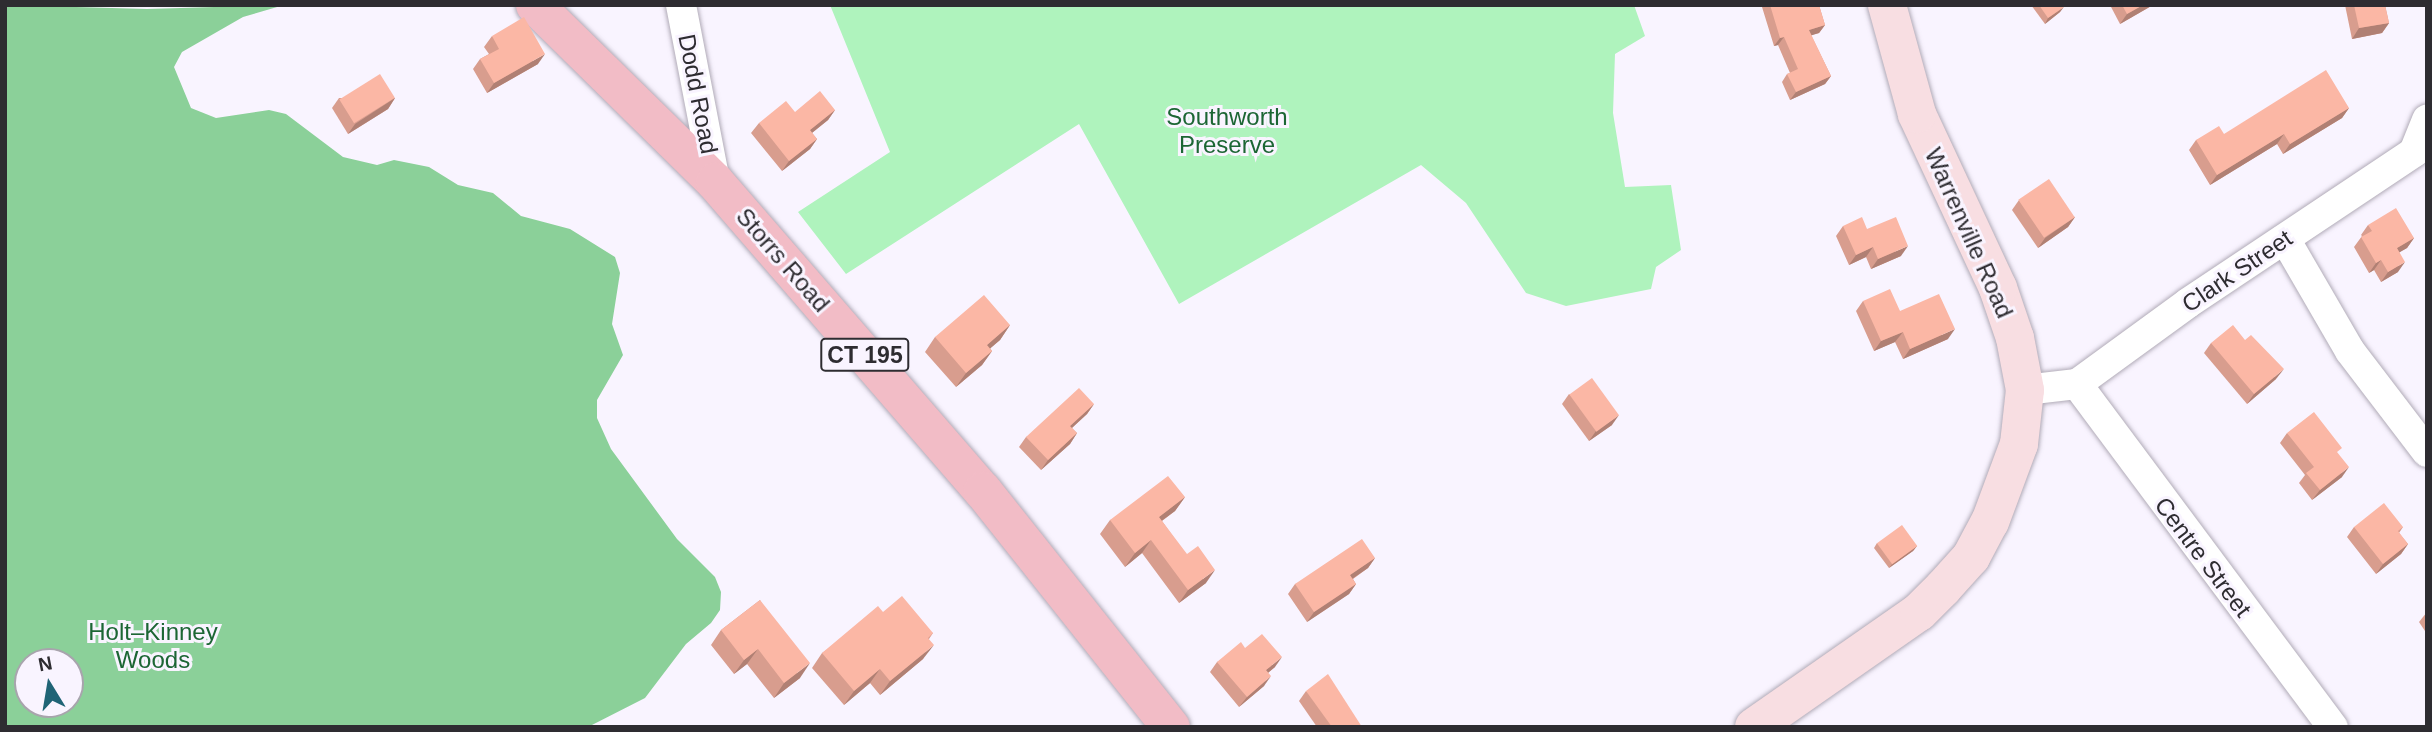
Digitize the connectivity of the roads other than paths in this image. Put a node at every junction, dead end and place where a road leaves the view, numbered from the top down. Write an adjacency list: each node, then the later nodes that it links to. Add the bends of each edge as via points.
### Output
1 (535, 5): 5 (main road, Storrs Road / CT 195)
2 (681, 5): 5 (street, Dodd Road)
3 (1887, 5): 8 (main road, Warrenville Road, via 1917,114 1998,288 2015,338)
4 (2427, 120): 6 (street, Clark Street, via 2414,152)
5 (715, 182): 10 (main road, Storrs Road / CT 195, via 983,491)
6 (2285, 239): 7 (street, Clark Street); 9 (street, via 2350,351)
7 (2077, 384): 8 (street, Clark Street); 12 (street, Centre Street)
8 (2025, 390): 11 (main road, Warrenville Road, via 2008,483 1971,557 1919,612)
9 (2427, 452)
10 (1171, 727)
11 (1754, 727)
12 (2333, 727)

